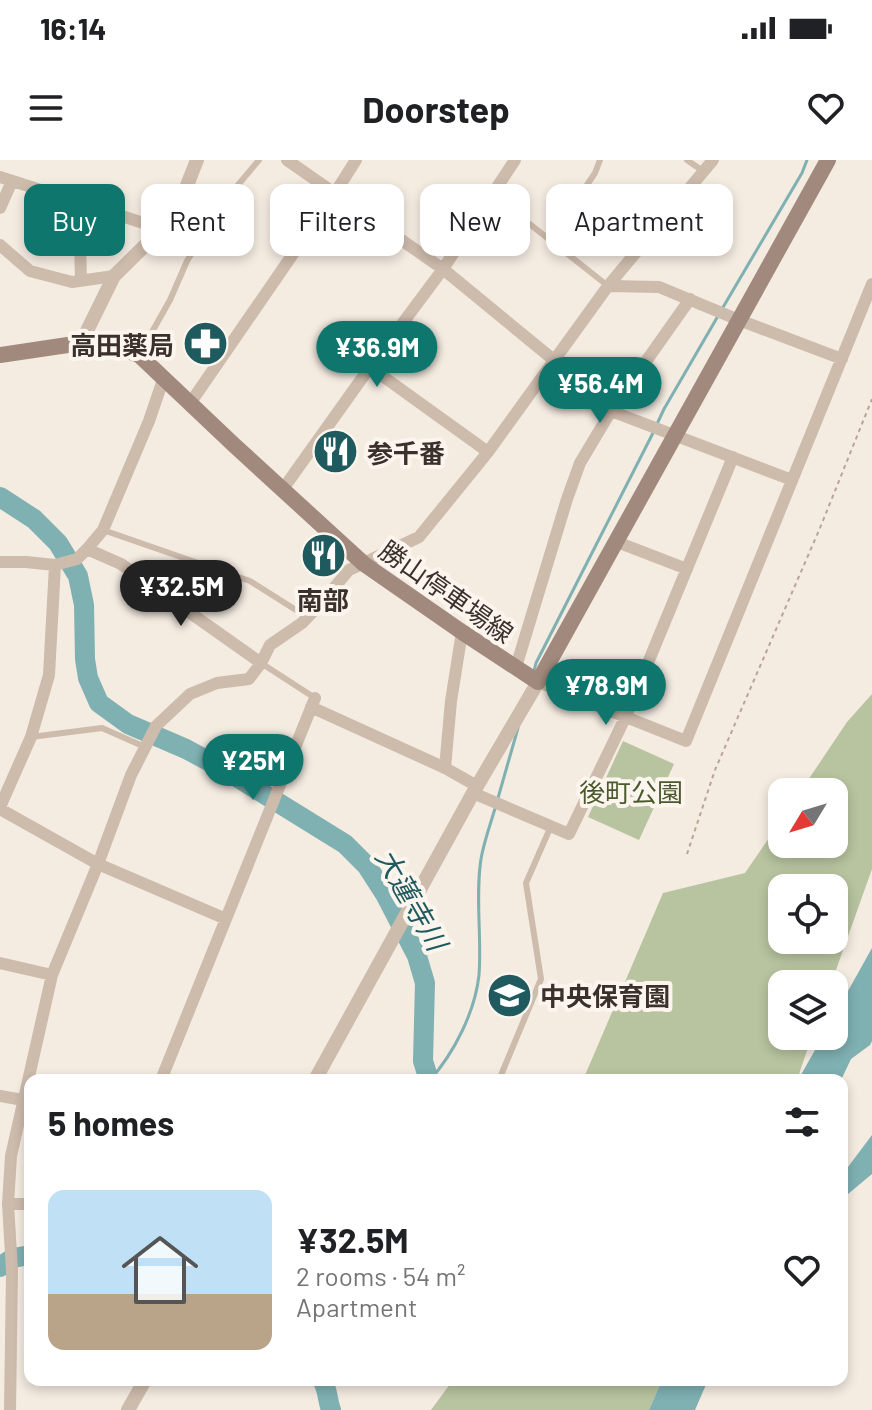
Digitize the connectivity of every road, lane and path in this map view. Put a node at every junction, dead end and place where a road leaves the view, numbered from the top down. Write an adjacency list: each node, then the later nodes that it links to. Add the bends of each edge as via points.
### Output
1 (197, 160): 12 (street)
2 (259, 160): 36 (lane, via 222,204)
3 (287, 160): 13 (street)
4 (356, 160): 14 (street)
5 (515, 160): 15 (street)
6 (600, 160): 16 (lane)
7 (687, 160): 10 (lane)
8 (713, 160): 10 (street)
9 (828, 160): 33 (main road)
10 (703, 171): 31 (street)
11 (6, 179): 17 (street)
12 (188, 184)
13 (322, 184)
14 (341, 184)
15 (500, 184)
16 (588, 184)
17 (0, 208)
18 (530, 224): 19 (lane)
19 (546, 237)
20 (404, 242): 27 (street)
21 (0, 245): 29 (street, via 30,271)
22 (141, 250): 28 (street)
23 (80, 256): 29 (street)
24 (292, 256): 42 (street)
25 (452, 256): 27 (street)
26 (570, 256): 31 (lane)
27 (443, 269): 38 (street); 39 (street)
28 (114, 276): 29 (street); 34 (street)
29 (81, 280)
30 (872, 284): 37 (street)
31 (608, 286): 32 (street, via 659,287); 38 (street)
32 (690, 299): 33 (street); 43 (street)
33 (739, 320): 37 (street); 44 (main road)
34 (81, 343): 35 (main road, 勝山停車場線); 36 (main road, 勝山停車場線)
35 (0, 355)
36 (139, 355): 40 (main road, 勝山停車場線)
37 (842, 359): 47 (street)
38 (554, 363): 43 (street); 45 (street)
39 (370, 367): 45 (street); 48 (street)
40 (164, 377): 42 (main road, 勝山停車場線); 49 (street)
41 (872, 399): 69 (path, via 715,770)
42 (191, 402): 48 (main road, 勝山停車場線)
43 (611, 411): 44 (street); 59 (street, via 580,463)
44 (676, 436): 46 (street); 50 (main road)
45 (488, 452): 53 (street, via 419,537)
46 (733, 457): 47 (street); 55 (street)
47 (792, 480): 62 (street, via 686,741)
48 (283, 489): 53 (main road, 勝山停車場線)
49 (103, 530): 51 (street); 56 (lane, via 250,581)
50 (617, 542): 55 (street); 60 (main road)
51 (87, 549): 54 (street, via 77,559); 58 (street, via 121,564)
52 (0, 562): 54 (street)
53 (364, 564): 56 (street, via 349,570); 57 (main road, 勝山停車場線)
54 (55, 565): 63 (street, via 49,675)
55 (687, 569): 62 (street)
56 (307, 617): 58 (street, via 270,645)
57 (462, 632): 59 (main road, 勝山停車場線); 65 (street)
58 (261, 663): 61 (lane); 64 (street, via 249,679 217,683 190,694 156,726)
59 (516, 667): 60 (main road, 勝山停車場線)
60 (538, 682): 62 (street); 66 (street)
61 (313, 702): 65 (street); 71 (street)
62 (626, 716): 68 (street, via 569,834)
63 (31, 737): 64 (lane, via 102,728); 67 (street)
64 (145, 747): 70 (street)
65 (445, 768): 66 (street)
66 (475, 789): 68 (street); 76 (street)
67 (0, 808): 70 (street)
68 (551, 826): 77 (lane, via 526,883 541,979)
69 (687, 854)
70 (98, 864): 71 (street); 73 (street)
71 (226, 919): 75 (street)
72 (0, 963): 73 (street)
73 (52, 975): 74 (street)
74 (29, 1074)
75 (163, 1074)
76 (318, 1074)
77 (501, 1074)
78 (0, 1096): 80 (street)
79 (24, 1096): 80 (street)
80 (23, 1100): 82 (street, via 11,1156)
81 (24, 1205): 82 (street)
82 (8, 1209): 84 (street)
83 (142, 1386): 85 (street)
84 (10, 1410)
85 (128, 1410)

